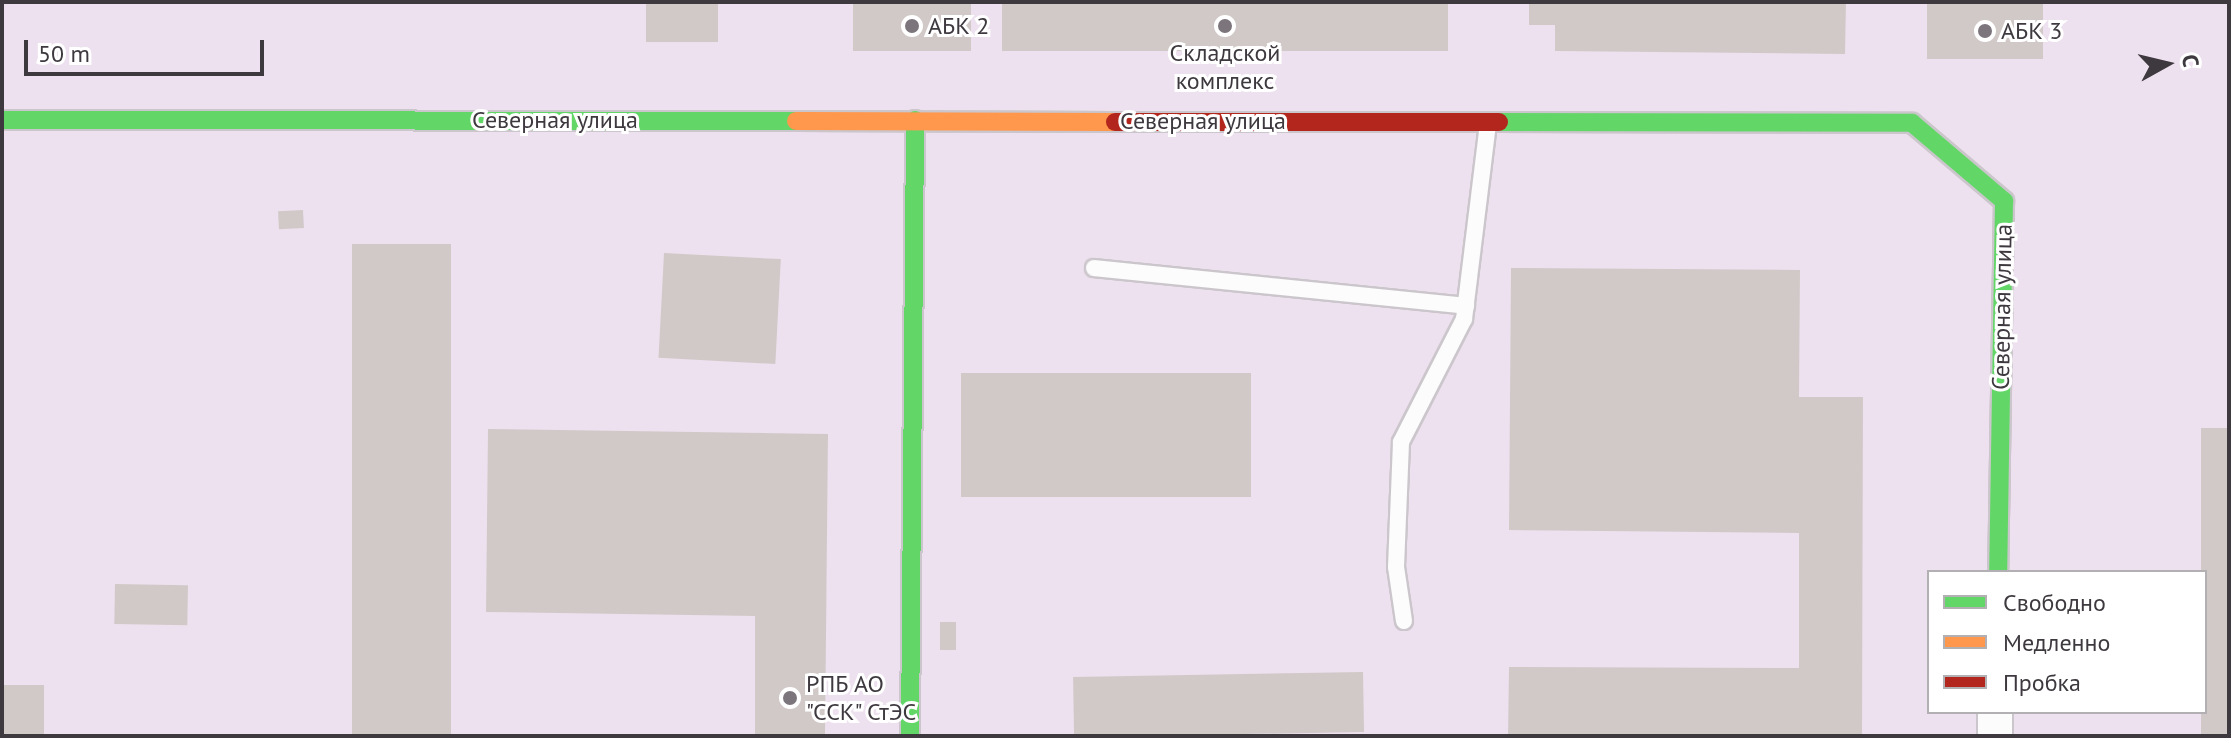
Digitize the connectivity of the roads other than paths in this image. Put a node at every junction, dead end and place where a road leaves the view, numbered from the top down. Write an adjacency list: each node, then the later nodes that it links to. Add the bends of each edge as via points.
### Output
1 (2, 120): 2 (street, Северная улица)
2 (915, 120): 3 (street, Северная улица); 9 (street)
3 (1488, 121): 5 (lane); 6 (street, Северная улица, via 1912,123 2004,201)
4 (1094, 268): 5 (lane)
5 (1466, 306): 7 (lane, via 1401,442 1396,567)
6 (1998, 570)
7 (1404, 621)
8 (1995, 714): 10 (street)
9 (910, 736)
10 (1995, 736)

